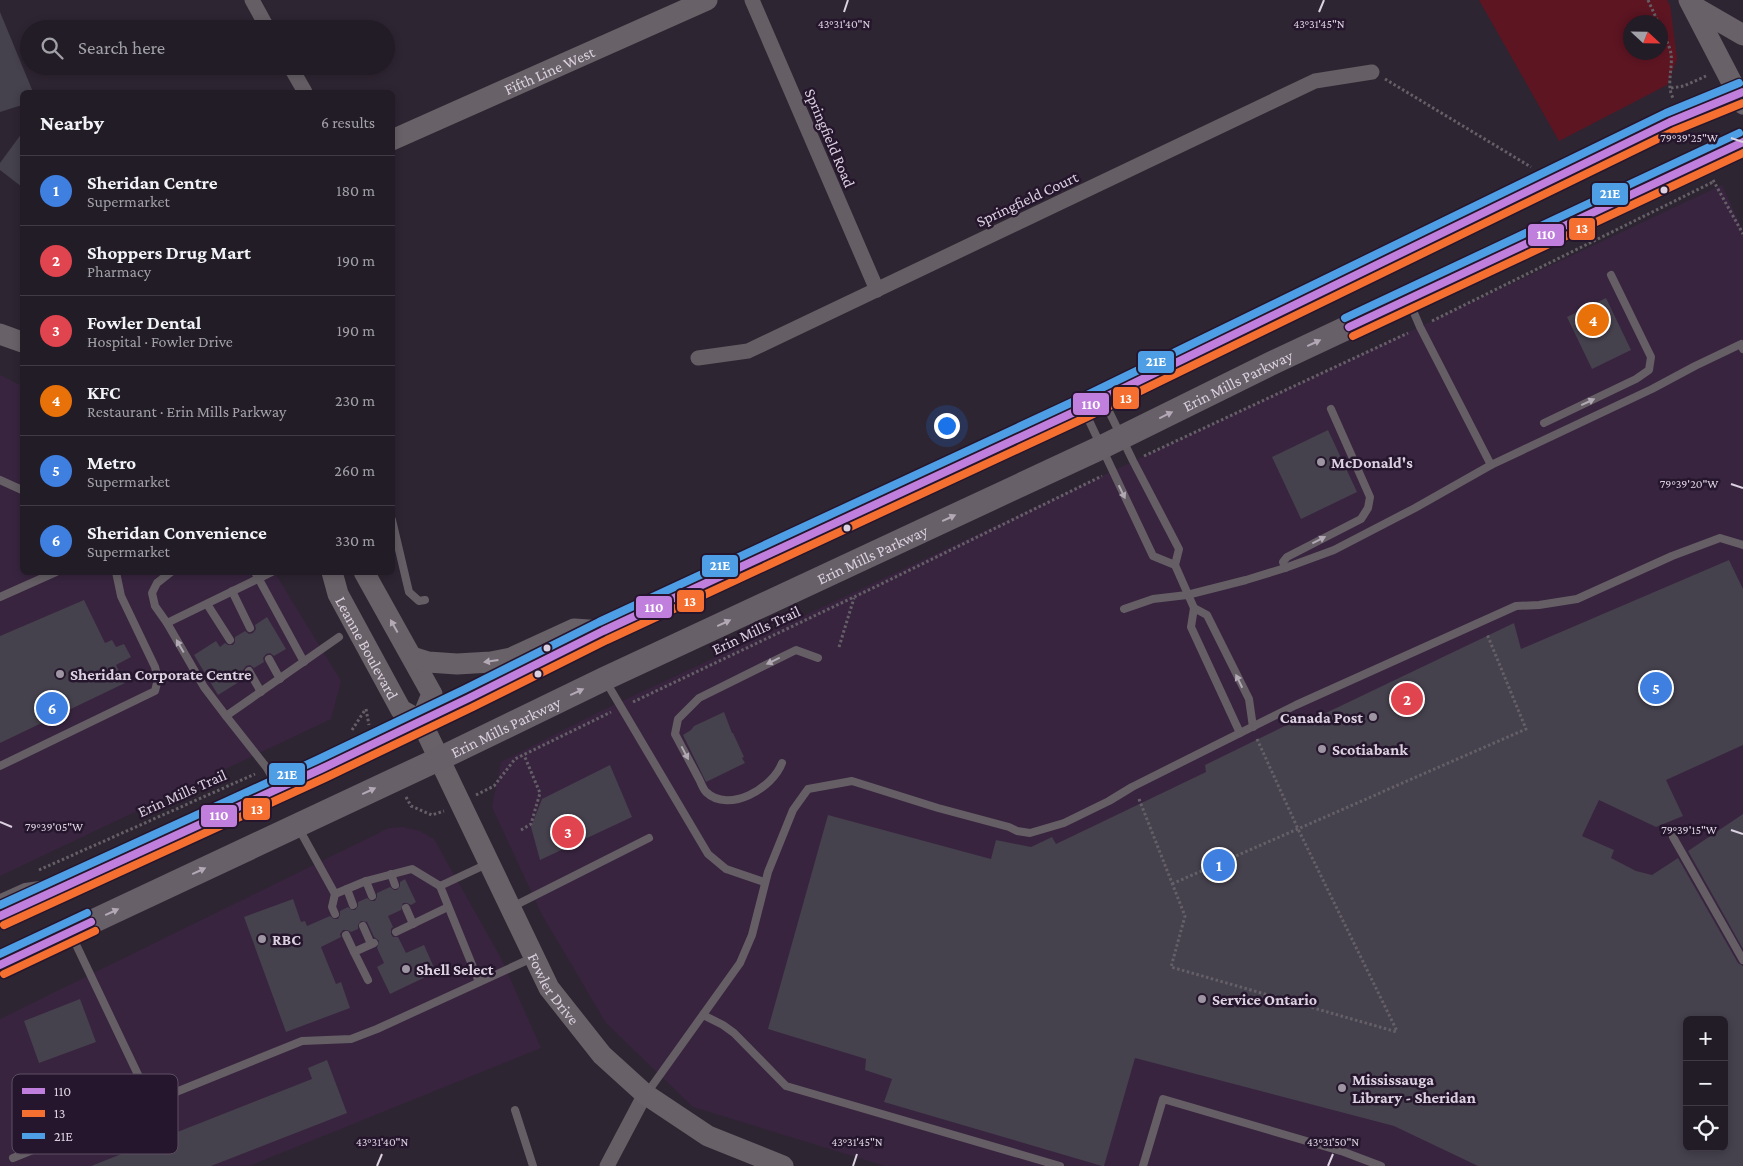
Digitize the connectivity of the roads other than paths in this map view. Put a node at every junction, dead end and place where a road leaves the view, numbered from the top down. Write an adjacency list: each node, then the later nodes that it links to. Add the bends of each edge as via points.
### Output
1 (252, 0): 5 (street)
2 (707, 0): 11 (street, Fifth Line West)
3 (752, 0): 14 (street, Springfield Road)
4 (1691, 3): 6 (street); 10 (street)
5 (263, 20)
6 (1743, 35)
7 (1372, 72): 14 (street, Springfield Court, via 1314,82)
8 (295, 75): 9 (street)
9 (304, 90)
10 (1741, 97): 20 (main road, via 1670,122)
11 (395, 139)
12 (1743, 142): 15 (main road, Erin Mills Parkway)
13 (1611, 275): 22 (lane, one-way to 13, via 1649,370 1651,357)
14 (876, 290): 19 (street, Springfield Court, via 748,351)
15 (1408, 299): 23 (main road, Erin Mills Parkway, one-way to 15); 25 (lane)
16 (0, 334): 17 (street)
17 (20, 341)
18 (1743, 349): 25 (lane, via 1741,344)
19 (698, 358)
20 (1093, 404): 23 (lane); 24 (lane); 47 (main road)
21 (1331, 409): 31 (lane, one-way to 21, via 1283,562 1287,557 1361,519 1368,508 1370,497)
22 (1544, 423)
23 (1122, 437): 24 (main road, Erin Mills Parkway); 30 (lane, via 1180,549)
24 (1102, 447): 30 (lane, one-way to 30, via 1153,556); 56 (main road, Erin Mills Parkway, one-way to 24)
25 (1490, 465): 31 (lane, via 1334,550)
26 (0, 480): 27 (lane)
27 (20, 489)
28 (395, 533): 41 (lane, via 409,592 419,601)
29 (1743, 545): 60 (lane, via 1720,538 1577,599 1516,606)
30 (1175, 565): 39 (lane)
31 (1285, 568): 39 (lane)
32 (49, 575): 40 (lane)
33 (117, 575): 64 (lane, via 121,596 155,666 156,691)
34 (167, 575): 45 (lane, via 157,583 152,593 155,606)
35 (333, 575): 59 (street, Leanne Boulevard, via 338,594 400,710)
36 (366, 575): 50 (street, Leanne Boulevard, one-way to 36)
37 (256, 576): 38 (lane); 53 (lane)
38 (232, 591): 42 (lane); 46 (lane)
39 (1188, 595): 43 (lane); 44 (lane, via 1153,599)
40 (0, 597)
41 (426, 600)
42 (207, 604): 45 (lane); 49 (lane)
43 (1194, 608): 60 (lane, one-way to 43, via 1248,699 1207,615); 61 (lane, via 1191,627)
44 (1124, 609)
45 (167, 623): 58 (lane, one-way to 45, via 204,687)
46 (250, 628)
47 (603, 631): 50 (street, one-way to 50, via 574,629 511,658 491,662 457,664); 59 (main road)
48 (339, 637): 53 (lane)
49 (230, 640)
50 (412, 657): 59 (street, Leanne Boulevard, via 432,694)
51 (818, 658): 63 (lane, one-way to 63, via 796,650 699,698 678,719 675,734 706,792 722,801 746,797 764,788 780,771)
52 (269, 659): 55 (lane)
53 (304, 662): 55 (lane)
54 (249, 671): 57 (lane)
55 (280, 679): 57 (lane)
56 (604, 679): 62 (main road, Erin Mills Parkway, one-way to 56); 73 (lane, via 708,854 726,869)
57 (261, 692): 58 (lane)
58 (226, 716): 65 (lane)
59 (421, 721): 62 (street, Fowler Drive); 65 (main road)
60 (1253, 727): 61 (lane)
61 (1240, 733): 73 (lane, via 1064,823 1030,833 852,781 808,789 793,810)
62 (439, 759): 66 (main road, Erin Mills Parkway, one-way to 62); 69 (street, Fowler Drive)
63 (782, 763)
64 (0, 766)
65 (272, 778): 71 (main road)
66 (297, 825): 77 (lane); 88 (main road, Erin Mills Parkway, one-way to 66)
67 (1673, 837): 93 (lane)
68 (649, 838): 83 (lane)
69 (489, 863): 75 (lane); 83 (street, Fowler Drive)
70 (391, 874): 72 (lane); 74 (lane); 75 (lane, via 412,869)
71 (76, 881): 79 (lane, via 25,887); 85 (main road)
72 (366, 881): 76 (lane); 78 (lane)
73 (764, 882): 97 (lane, via 752,935 740,963)
74 (395, 884)
75 (440, 886): 81 (lane)
76 (347, 889): 77 (lane); 80 (lane)
77 (335, 894): 84 (lane)
78 (372, 896)
79 (0, 898)
80 (353, 905)
81 (448, 907): 86 (lane); 96 (lane)
82 (406, 908): 86 (lane)
83 (510, 908): 92 (street, Fowler Drive)
84 (334, 914)
85 (0, 916)
86 (413, 924): 89 (lane)
87 (363, 926): 91 (lane, via 373,943)
88 (70, 932): 94 (main road, Erin Mills Parkway); 98 (lane)
89 (396, 932)
90 (346, 935): 91 (lane)
91 (354, 952): 95 (lane)
92 (534, 957): 96 (lane); 100 (street, Fowler Drive, via 549,988 596,1047)
93 (1743, 960)
94 (0, 965)
95 (368, 980)
96 (479, 982): 99 (lane, via 351,1039 302,1041)
97 (703, 1015): 100 (lane); 107 (lane, via 734,1033 786,1086)
98 (138, 1074)
99 (178, 1091)
100 (646, 1094): 105 (street); 106 (street, Fowler Drive, via 708,1136)
101 (515, 1110): 104 (lane)
102 (24, 1154): 103 (lane)
103 (13, 1158)
104 (532, 1166)
105 (607, 1166)
106 (783, 1166)
107 (1060, 1166)
108 (1143, 1166): 109 (lane, via 1163,1099 1344,1152)
109 (1381, 1166)

